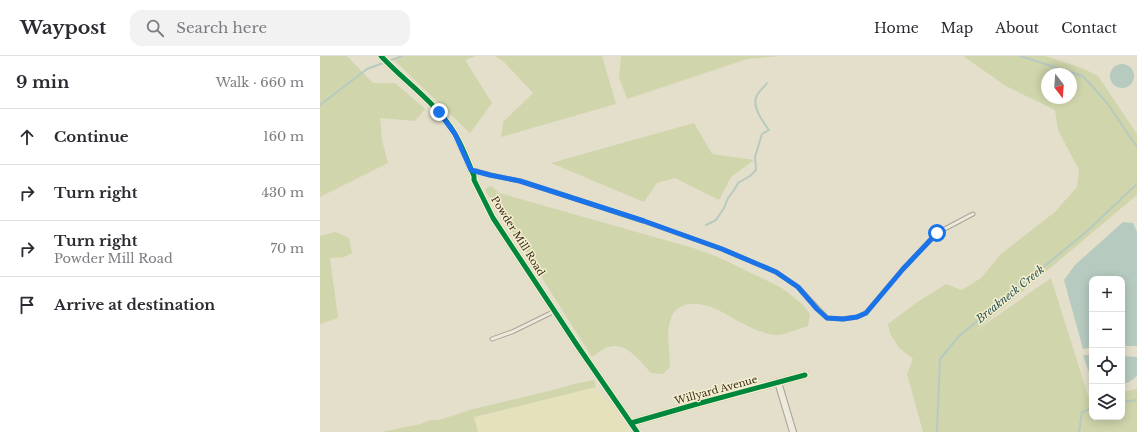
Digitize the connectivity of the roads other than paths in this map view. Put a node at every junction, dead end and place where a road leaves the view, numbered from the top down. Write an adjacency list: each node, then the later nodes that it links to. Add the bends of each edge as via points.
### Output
1 (381, 56): 2 (street, Powder Mill Road, via 430,102 447,122)
2 (471, 170): 3 (lane, via 520,181 722,249 776,272 798,287 827,318 843,319 866,313 937,233); 4 (street, Powder Mill Road, via 493,218)
3 (973, 214)
4 (555, 311): 5 (lane); 8 (street, Powder Mill Road)
5 (492, 339)
6 (805, 375): 7 (street, Willyard Avenue)
7 (778, 382): 8 (street, Willyard Avenue); 10 (street)
8 (631, 423): 9 (street, Powder Mill Road)
9 (637, 432)
10 (793, 432)

